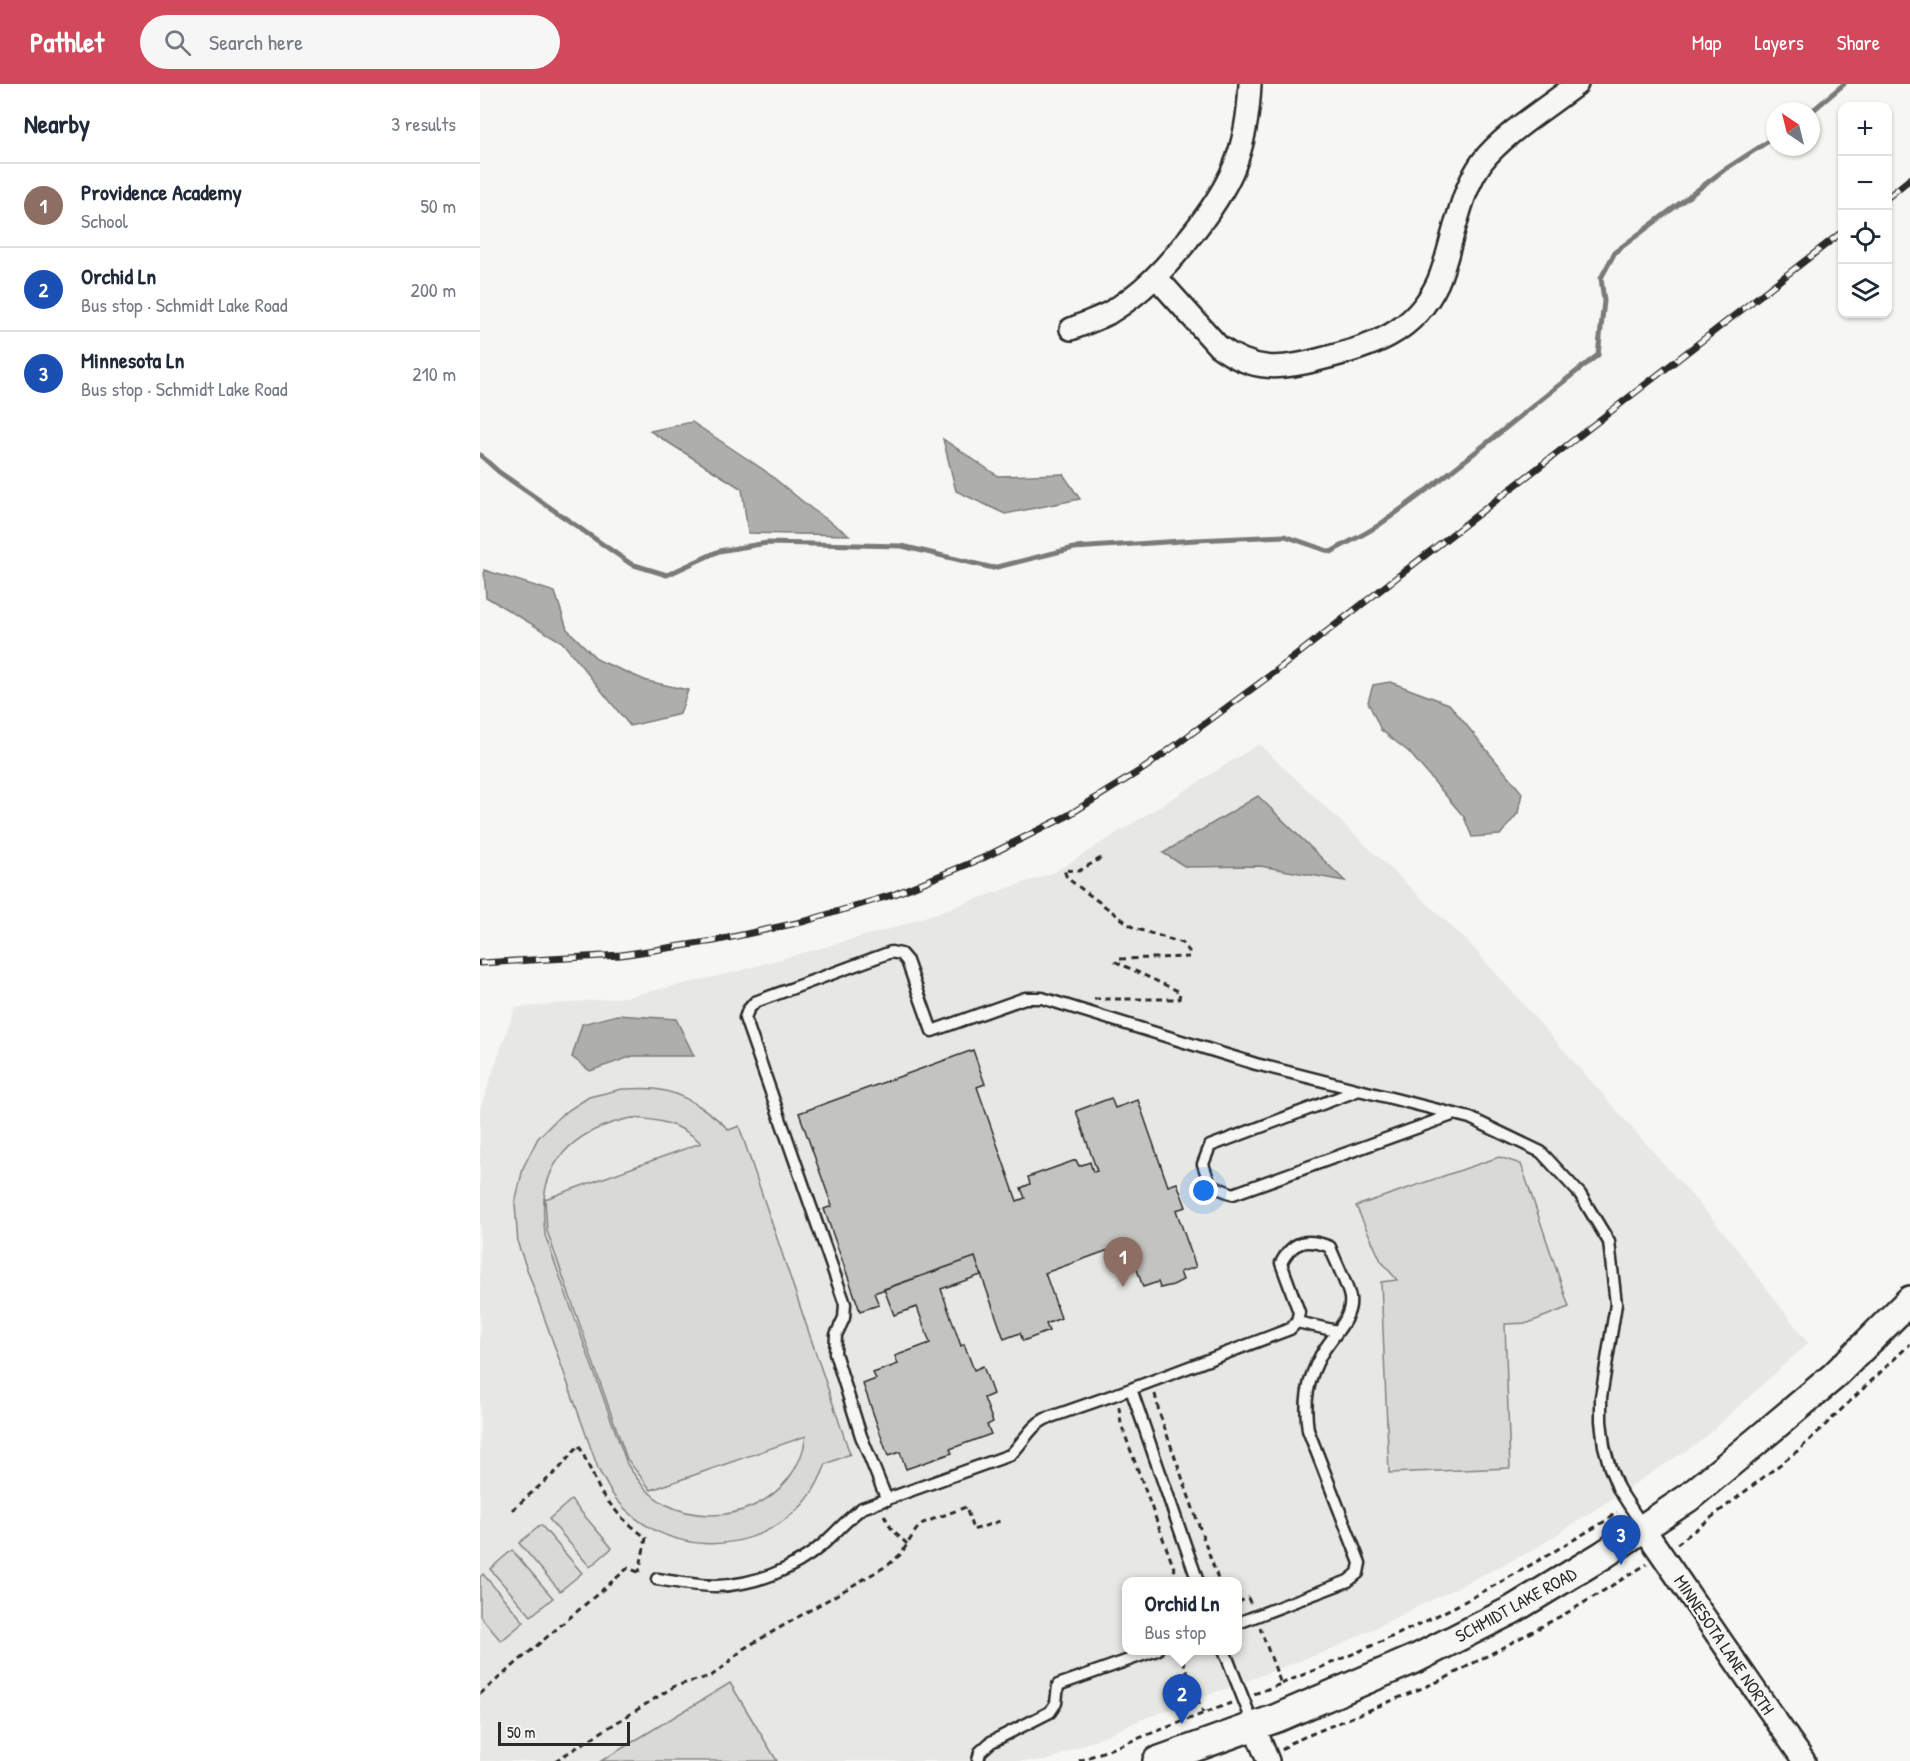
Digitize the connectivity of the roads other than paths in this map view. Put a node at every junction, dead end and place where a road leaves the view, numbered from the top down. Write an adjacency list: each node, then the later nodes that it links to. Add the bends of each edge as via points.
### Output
1 (1250, 84): 3 (street, via 1246,130 1227,185 1206,218)
2 (1573, 85): 3 (street, via 1483,161 1468,185 1444,266 1431,294 1412,318 1374,344 1290,367 1251,364 1218,346)
3 (1156, 277): 4 (street, via 1108,313)
4 (1071, 329)
5 (1360, 1090): 6 (lane); 6 (lane, via 1210,1146 1203,1164 1210,1185 1233,1194); 11 (lane, via 1256,1064 1042,998 1025,998 932,1031 907,961 901,954 891,952 755,1002 745,1018 844,1304 835,1353)
6 (1455, 1114): 12 (lane, via 1541,1152 1580,1194 1609,1242 1616,1304 1601,1397 1604,1446 1610,1468)
7 (1910, 1300): 12 (street, SCHMIDT LAKE ROAD, via 1834,1376 1688,1498)
8 (1297, 1322): 9 (lane); 9 (lane, via 1299,1312 1281,1263 1296,1245 1307,1240 1319,1242 1330,1247 1351,1299); 10 (lane, via 1290,1329)
9 (1337, 1331): 15 (lane, via 1312,1374 1305,1412 1308,1430 1359,1563 1358,1573 1348,1581)
10 (1131, 1389): 11 (lane, via 1045,1419 1034,1425 1010,1455); 13 (lane)
11 (881, 1502): 14 (lane, via 862,1508 802,1561 780,1572 719,1586)
12 (1644, 1529): 18 (street, SCHMIDT LAKE ROAD, via 1512,1610 1417,1658); 22 (street, MINNESOTA LANE NORTH)
13 (1197, 1577)
14 (657, 1579)
15 (1242, 1621)
16 (1143, 1655): 19 (lane, via 1058,1685 1056,1703 1050,1712 991,1742 980,1752)
17 (1226, 1655): 18 (lane)
18 (1254, 1726): 20 (street, SCHMIDT LAKE ROAD); 21 (street)
19 (978, 1761)
20 (1156, 1761)
21 (1268, 1761)
22 (1804, 1761)

